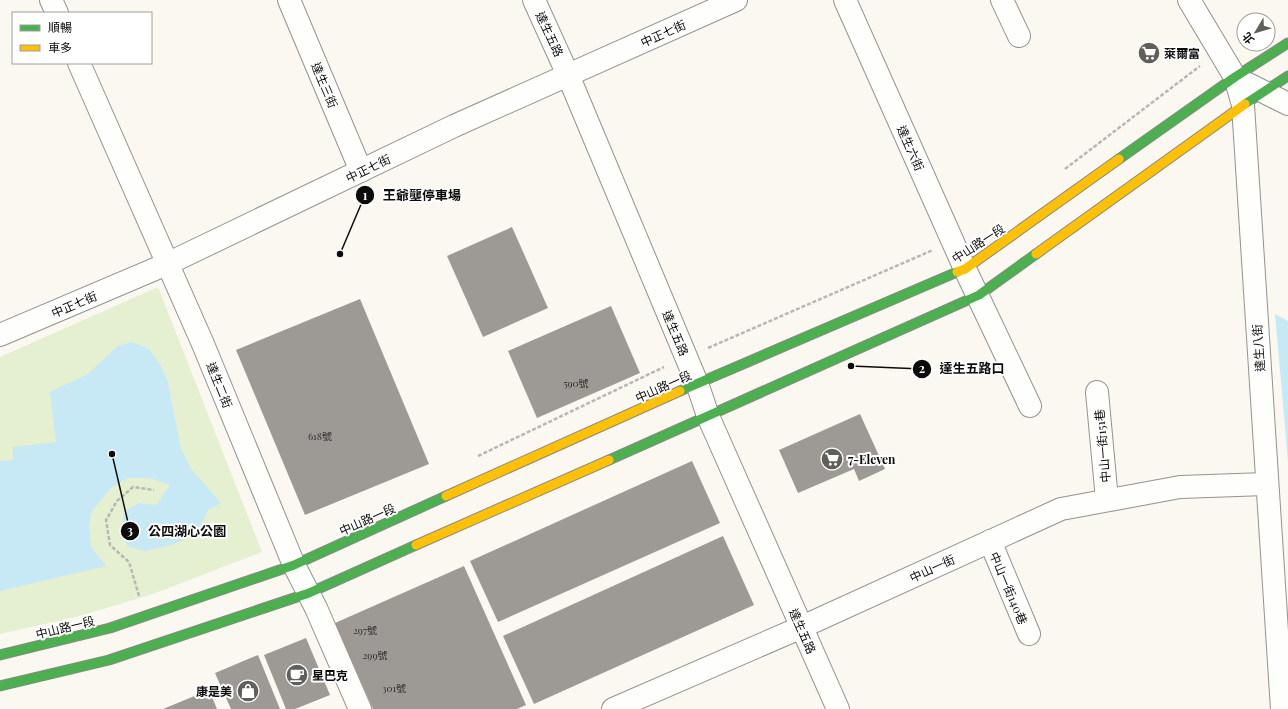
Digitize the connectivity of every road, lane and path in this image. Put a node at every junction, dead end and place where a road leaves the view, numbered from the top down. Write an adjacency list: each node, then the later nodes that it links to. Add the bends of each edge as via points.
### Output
1 (51, 0): 8 (street)
2 (289, 0): 20 (street, 達生三街)
3 (534, 0): 13 (street, 達生五路)
4 (736, 0): 13 (street, 中正七街)
5 (845, 0): 23 (street, 達生六街)
6 (1002, 0): 9 (street)
7 (1189, 0): 15 (street, 達生八街)
8 (57, 12)
9 (1019, 36)
10 (1288, 43): 15 (street, 中山路一段)
11 (79, 64): 22 (street, 達生二街)
12 (1200, 66): 19 (path)
13 (568, 75): 20 (street, 中正七街); 28 (street, 達生五路)
14 (1288, 76): 16 (street)
15 (1235, 77): 16 (street); 18 (street, 達生八街); 23 (street, 中山路一段)
16 (1263, 92): 17 (street); 18 (street)
17 (1288, 104)
18 (1243, 105): 24 (street); 33 (street, 達生八街)
19 (1064, 170)
20 (361, 171): 22 (street, 中正七街)
21 (936, 250): 26 (path)
22 (167, 264): 25 (street, 中正七街); 37 (street, 達生二街, via 203,344)
23 (965, 269): 24 (street, 達生六街); 28 (street, 中山路一段)
24 (979, 295): 30 (street, 達生六街); 31 (street)
25 (0, 335)
26 (708, 348)
27 (664, 367): 32 (path)
28 (697, 383): 31 (street, 達生五路); 37 (street, 中山路一段)
29 (1097, 392): 35 (street, 中山一街151巷)
30 (1030, 406)
31 (708, 416): 38 (street); 40 (street, 達生五路)
32 (476, 457)
33 (1266, 484): 35 (street, 中山一街, via 1180,487); 47 (street, 達生八街)
34 (154, 490): 39 (path, via 133,487 117,501 106,520 110,545 129,562)
35 (1106, 500): 36 (street, 中山一街, via 1061,509)
36 (990, 542): 40 (street, 中山一街); 41 (street, 中山一街140巷)
37 (294, 565): 38 (street, 達生二街); 42 (street, 中山路一段, via 110,628)
38 (309, 593): 43 (street, via 109,660); 44 (street, 達生二街)
39 (140, 599)
40 (802, 627): 45 (street, 中山一街); 46 (street, 達生五路)
41 (1028, 634)
42 (0, 655)
43 (0, 686)
44 (360, 709)
45 (613, 709)
46 (838, 709)
47 (1282, 709)

